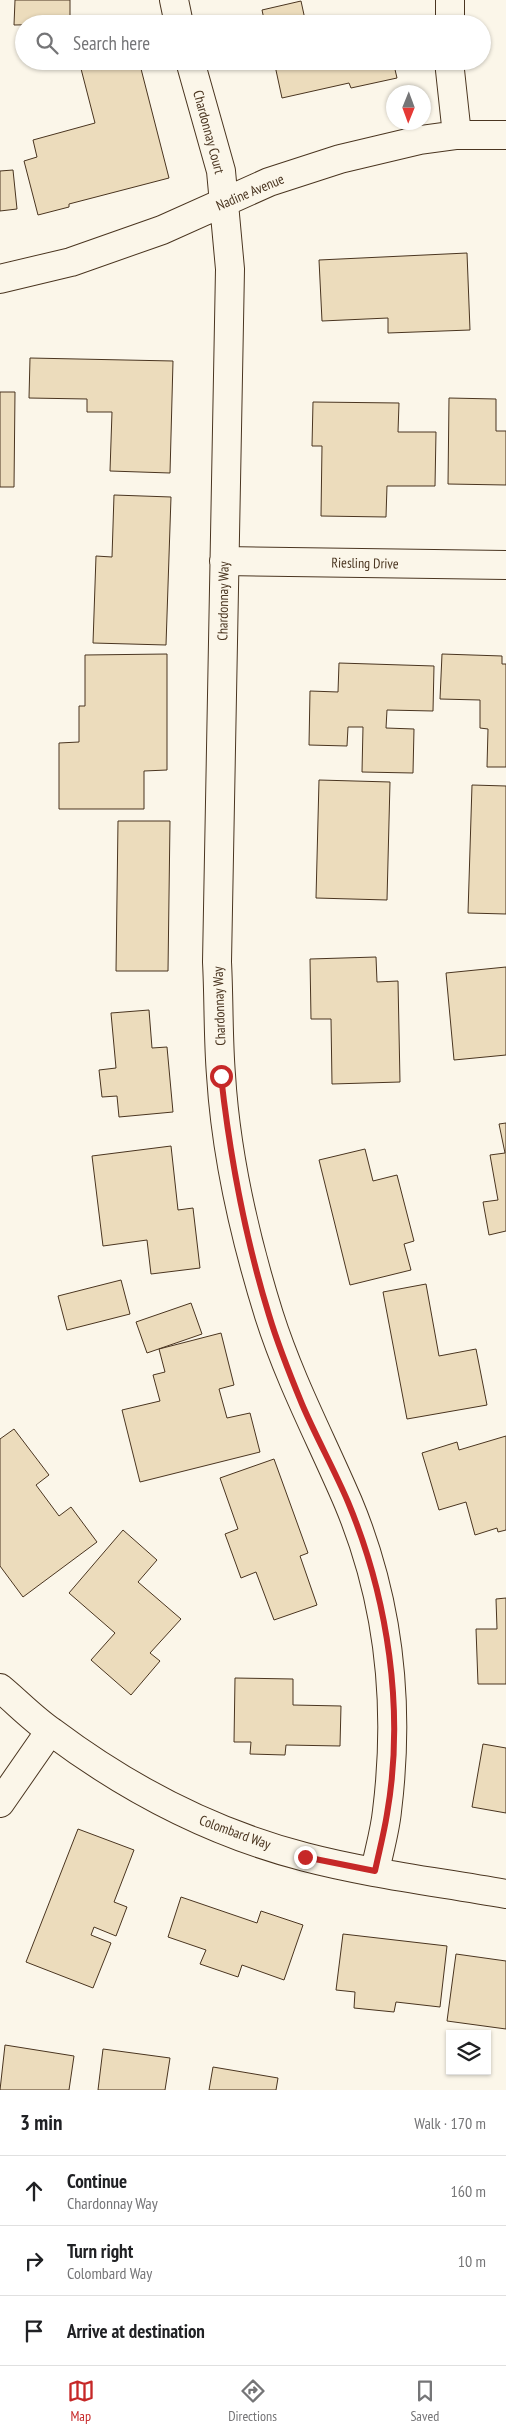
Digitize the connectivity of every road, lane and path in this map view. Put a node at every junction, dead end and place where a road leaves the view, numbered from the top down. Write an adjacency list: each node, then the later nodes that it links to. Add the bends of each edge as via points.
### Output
1 (174, 0): 3 (street)
2 (450, 0): 4 (street)
3 (177, 15)
4 (450, 15)
5 (193, 70): 9 (street, Chardonnay Court, via 221,172)
6 (450, 70): 7 (street)
7 (457, 135): 8 (street, Nadine Avenue); 9 (street, Nadine Avenue, via 420,140 340,159 269,182)
8 (506, 135)
9 (225, 203): 10 (street, Nadine Avenue, via 162,230 71,262); 11 (street, Chardonnay Way, via 230,269)
10 (0, 279)
11 (224, 561): 12 (street, Riesling Drive); 16 (street, Chardonnay Way, via 218,962 221,1076 226,1123 240,1206 269,1316 302,1404 348,1502 365,1548 380,1606 391,1674 393,1743 387,1813)
12 (506, 565)
13 (0, 1688): 14 (street, Colombard Way)
14 (50, 1731): 15 (street); 16 (street, Colombard Way, via 116,1777 169,1806 228,1832 305,1857)
15 (0, 1803)
16 (375, 1871): 17 (street, Colombard Way)
17 (506, 1894)

